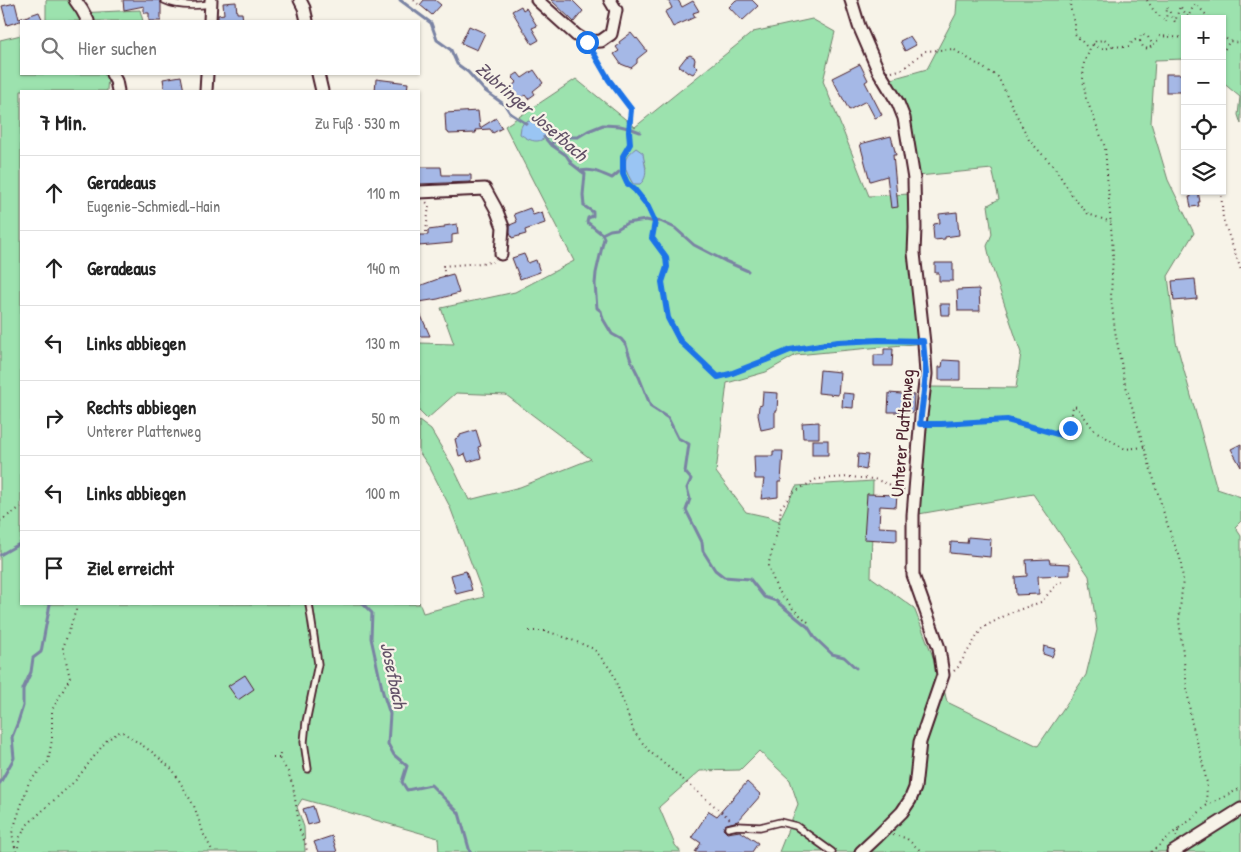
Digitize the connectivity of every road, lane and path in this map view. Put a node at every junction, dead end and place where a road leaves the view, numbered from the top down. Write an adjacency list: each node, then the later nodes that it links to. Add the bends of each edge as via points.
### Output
1 (76, 0): 15 (street)
2 (164, 0): 10 (lane, via 198,6)
3 (300, 0): 17 (street)
4 (414, 0): 11 (path)
5 (537, 0): 22 (street)
6 (610, 0): 22 (street, via 616,10 611,34 601,41)
7 (851, 0): 32 (street, Unterer Plattenweg, via 859,26)
8 (1071, 0): 28 (path, via 1075,34)
9 (1147, 0): 12 (path, via 1166,22 1167,7 1175,22 1180,6)
10 (211, 2): 16 (street)
11 (418, 4)
12 (1187, 15)
13 (1189, 15): 14 (path, via 1196,4)
14 (1206, 15)
15 (87, 20)
16 (210, 20)
17 (307, 20)
18 (1181, 38): 25 (path, via 1160,36)
19 (1226, 38): 21 (path)
20 (1140, 41): 25 (path, via 1148,49); 25 (path, via 1141,34 1148,37); 26 (path, via 1135,40 1130,46)
21 (1230, 41): 23 (path); 27 (path)
22 (587, 42): 43 (path, via 631,109 630,144 623,156 623,174 647,205 655,222 652,238 666,257 667,267 662,282 668,318 680,341 718,377 790,350 838,342)
23 (1241, 42)
24 (1092, 44): 26 (path, via 1103,49); 26 (path, via 1104,40); 28 (path)
25 (1153, 45)
26 (1114, 46)
27 (1226, 48)
28 (1090, 49): 38 (path, via 1084,62 1083,79 1086,98 1105,148)
29 (113, 75): 33 (street)
30 (207, 75): 34 (street)
31 (318, 75): 35 (street)
32 (882, 75): 38 (path, via 903,69 925,51 952,49 998,77 1029,140 1054,168 1073,197 1088,214); 43 (street, Unterer Plattenweg, via 904,118 914,184 914,253)
33 (118, 90)
34 (206, 90)
35 (322, 90)
36 (421, 195): 39 (path, via 429,205); 40 (street, via 485,189 503,227)
37 (1221, 195): 41 (path, via 1223,219)
38 (1111, 222): 45 (path, via 1111,298 1115,331 1127,392)
39 (426, 232)
40 (501, 254): 42 (path, via 501,262 443,266)
41 (1241, 270)
42 (445, 276)
43 (923, 341): 44 (street, Unterer Plattenweg, via 926,374)
44 (920, 424): 45 (path, via 1007,420 1065,436 1070,428 1073,406 1094,430 1126,449); 46 (street, Unterer Plattenweg)
45 (1144, 447): 60 (path, via 1180,557 1183,579 1179,620 1191,720 1207,782)
46 (914, 494): 52 (path, via 874,479 817,478 794,492 781,507 768,566 777,590); 54 (street, Unterer Plattenweg, via 914,576 939,648)
47 (20, 508): 48 (path)
48 (0, 521)
49 (1062, 582): 54 (path, via 1041,602 982,628 958,667 952,674)
50 (76, 605): 67 (path, via 63,648 70,678 52,710 48,762 29,782 12,833)
51 (309, 605): 58 (lane, via 318,664 304,742)
52 (808, 622)
53 (529, 631): 62 (path, via 546,631 594,649 612,671 634,732 649,751)
54 (943, 675): 71 (street, Unterer Plattenweg, via 920,742 915,788 910,800 878,837)
55 (280, 754): 57 (path)
56 (273, 758): 57 (path)
57 (279, 758): 69 (path, via 293,786)
58 (308, 769)
59 (1241, 788): 60 (path)
60 (1206, 806): 64 (path)
61 (1241, 809): 66 (street)
62 (737, 826): 63 (lane); 70 (lane, via 760,827 780,822 796,826)
63 (728, 828)
64 (1179, 828): 66 (path); 73 (path)
65 (892, 835): 72 (path, via 906,838)
66 (1174, 848)
67 (17, 852): 68 (path, via 20,837 28,824 75,781 107,740 120,732 173,770 194,806)
68 (213, 852)
69 (307, 852)
70 (833, 852)
71 (860, 852)
72 (922, 852)
73 (1151, 852)

